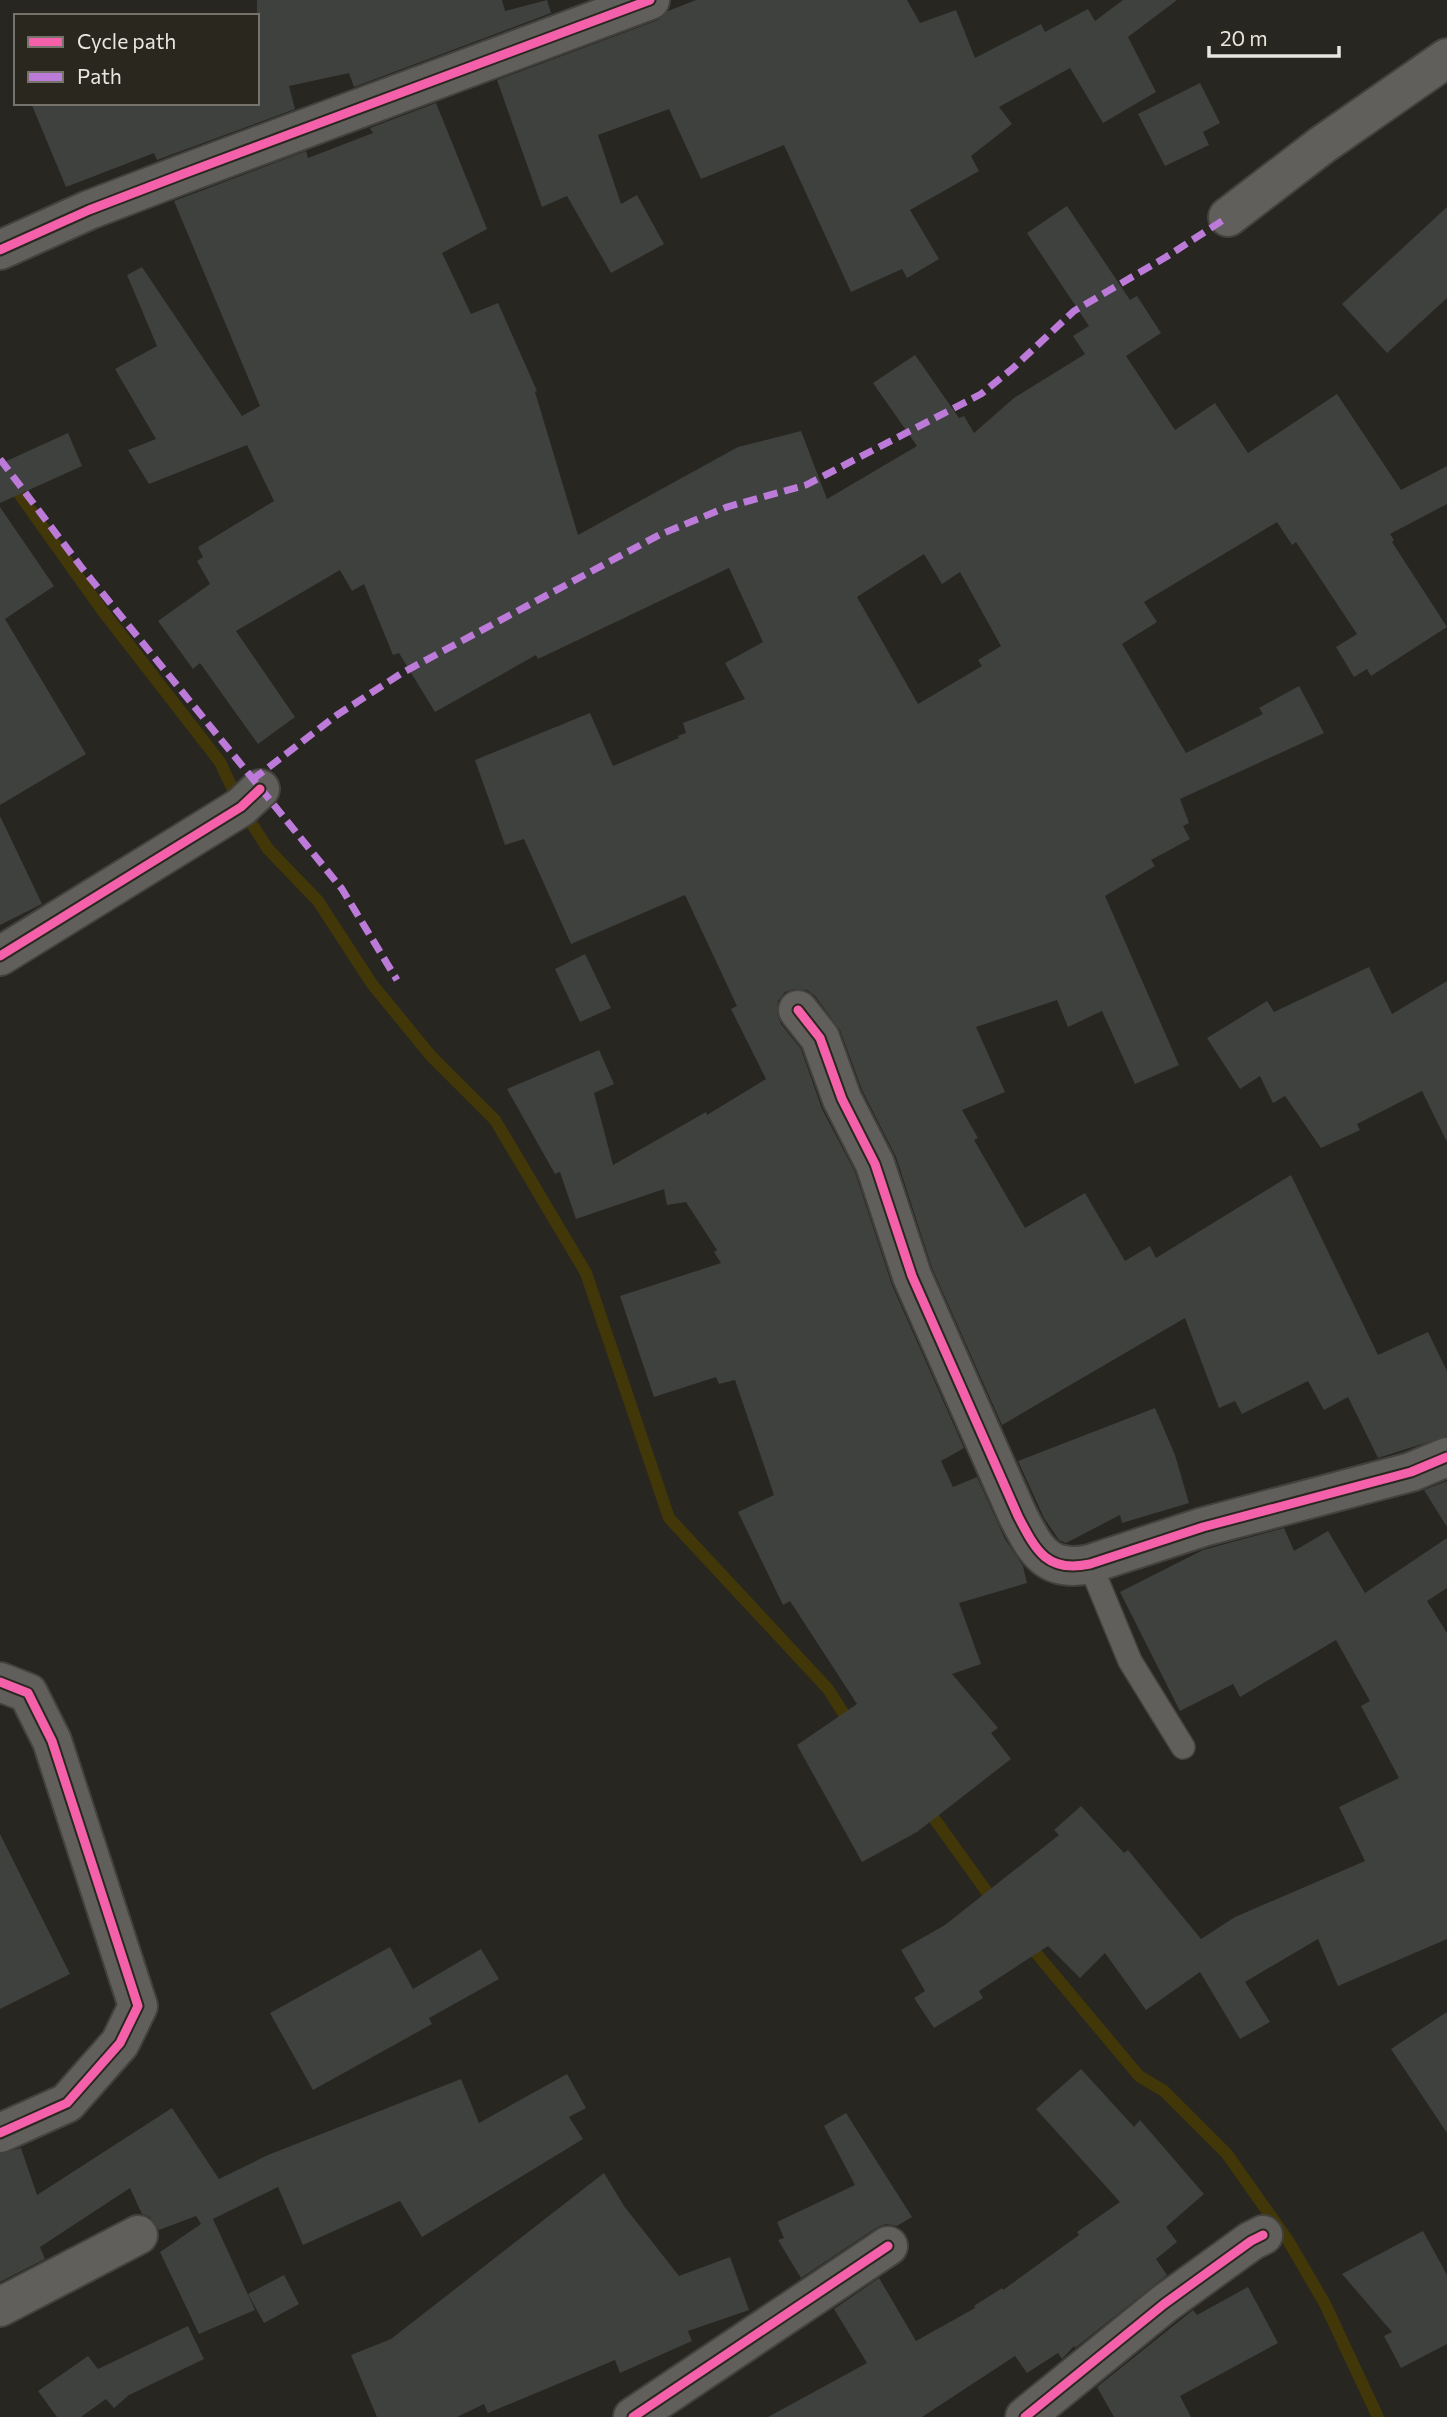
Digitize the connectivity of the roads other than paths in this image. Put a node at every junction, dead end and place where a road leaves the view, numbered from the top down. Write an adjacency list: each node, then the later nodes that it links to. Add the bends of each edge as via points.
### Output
1 (650, 0): 4 (street, via 89,210)
2 (1447, 58): 3 (street)
3 (1228, 217)
4 (0, 250)
5 (260, 789): 6 (street, via 241,807)
6 (0, 956)
7 (798, 1010): 9 (street, via 820,1038 842,1099 875,1164 912,1276 1031,1542 1055,1565)
8 (1447, 1457): 9 (street, via 1411,1472 1203,1527)
9 (1090, 1564): 11 (lane, via 1130,1661)
10 (0, 1682): 12 (street, via 27,1693 52,1741 138,2006 120,2043 67,2103)
11 (1182, 1747)
12 (0, 2133)
13 (138, 2235): 16 (street)
14 (1264, 2235): 18 (street, via 1164,2304)
15 (888, 2246): 17 (street)
16 (0, 2307)
17 (633, 2417)
18 (1025, 2417)

